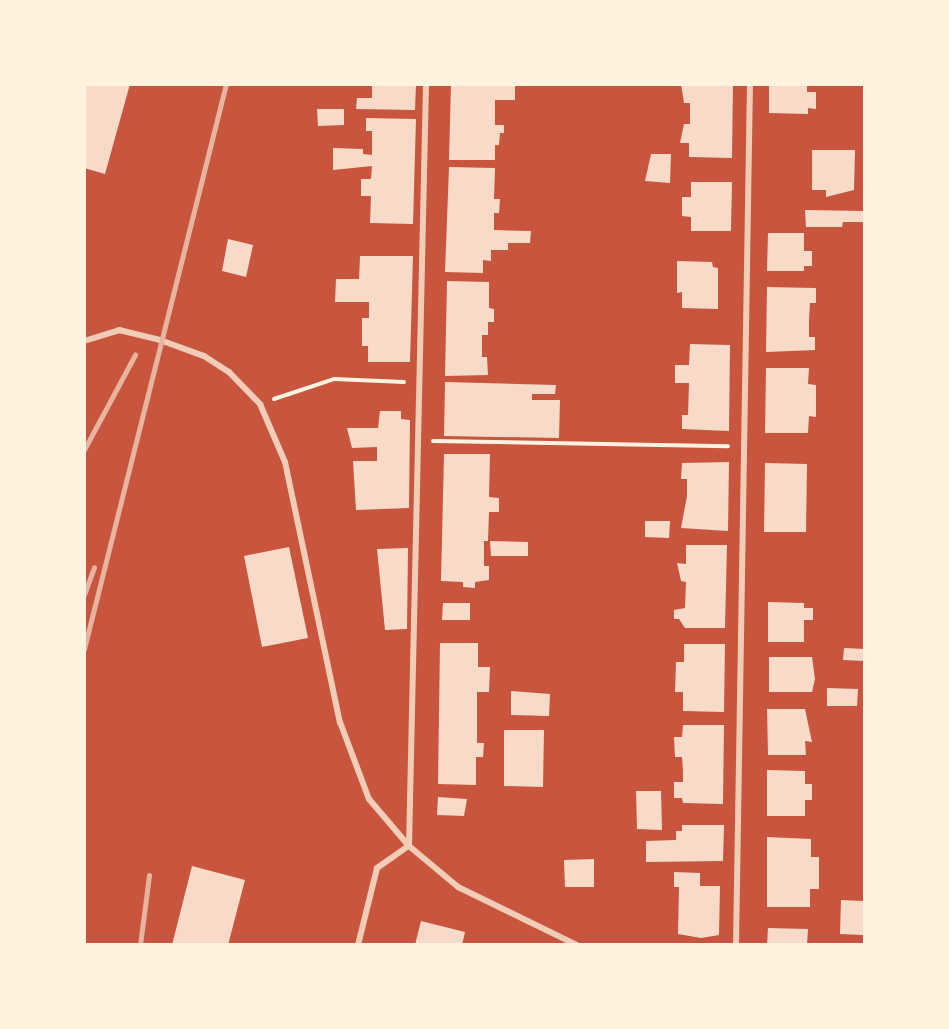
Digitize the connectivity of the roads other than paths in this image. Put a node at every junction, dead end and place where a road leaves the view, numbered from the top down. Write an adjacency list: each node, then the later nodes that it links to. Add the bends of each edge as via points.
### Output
1 (426, 84): 4 (street)
2 (750, 84): 7 (street)
3 (84, 340): 4 (street, via 106,332 133,331 204,356 229,372 260,404 285,462 340,722 369,799)
4 (409, 846): 5 (street, via 376,868); 6 (street, via 458,887)
5 (357, 945)
6 (577, 945)
7 (736, 945)

